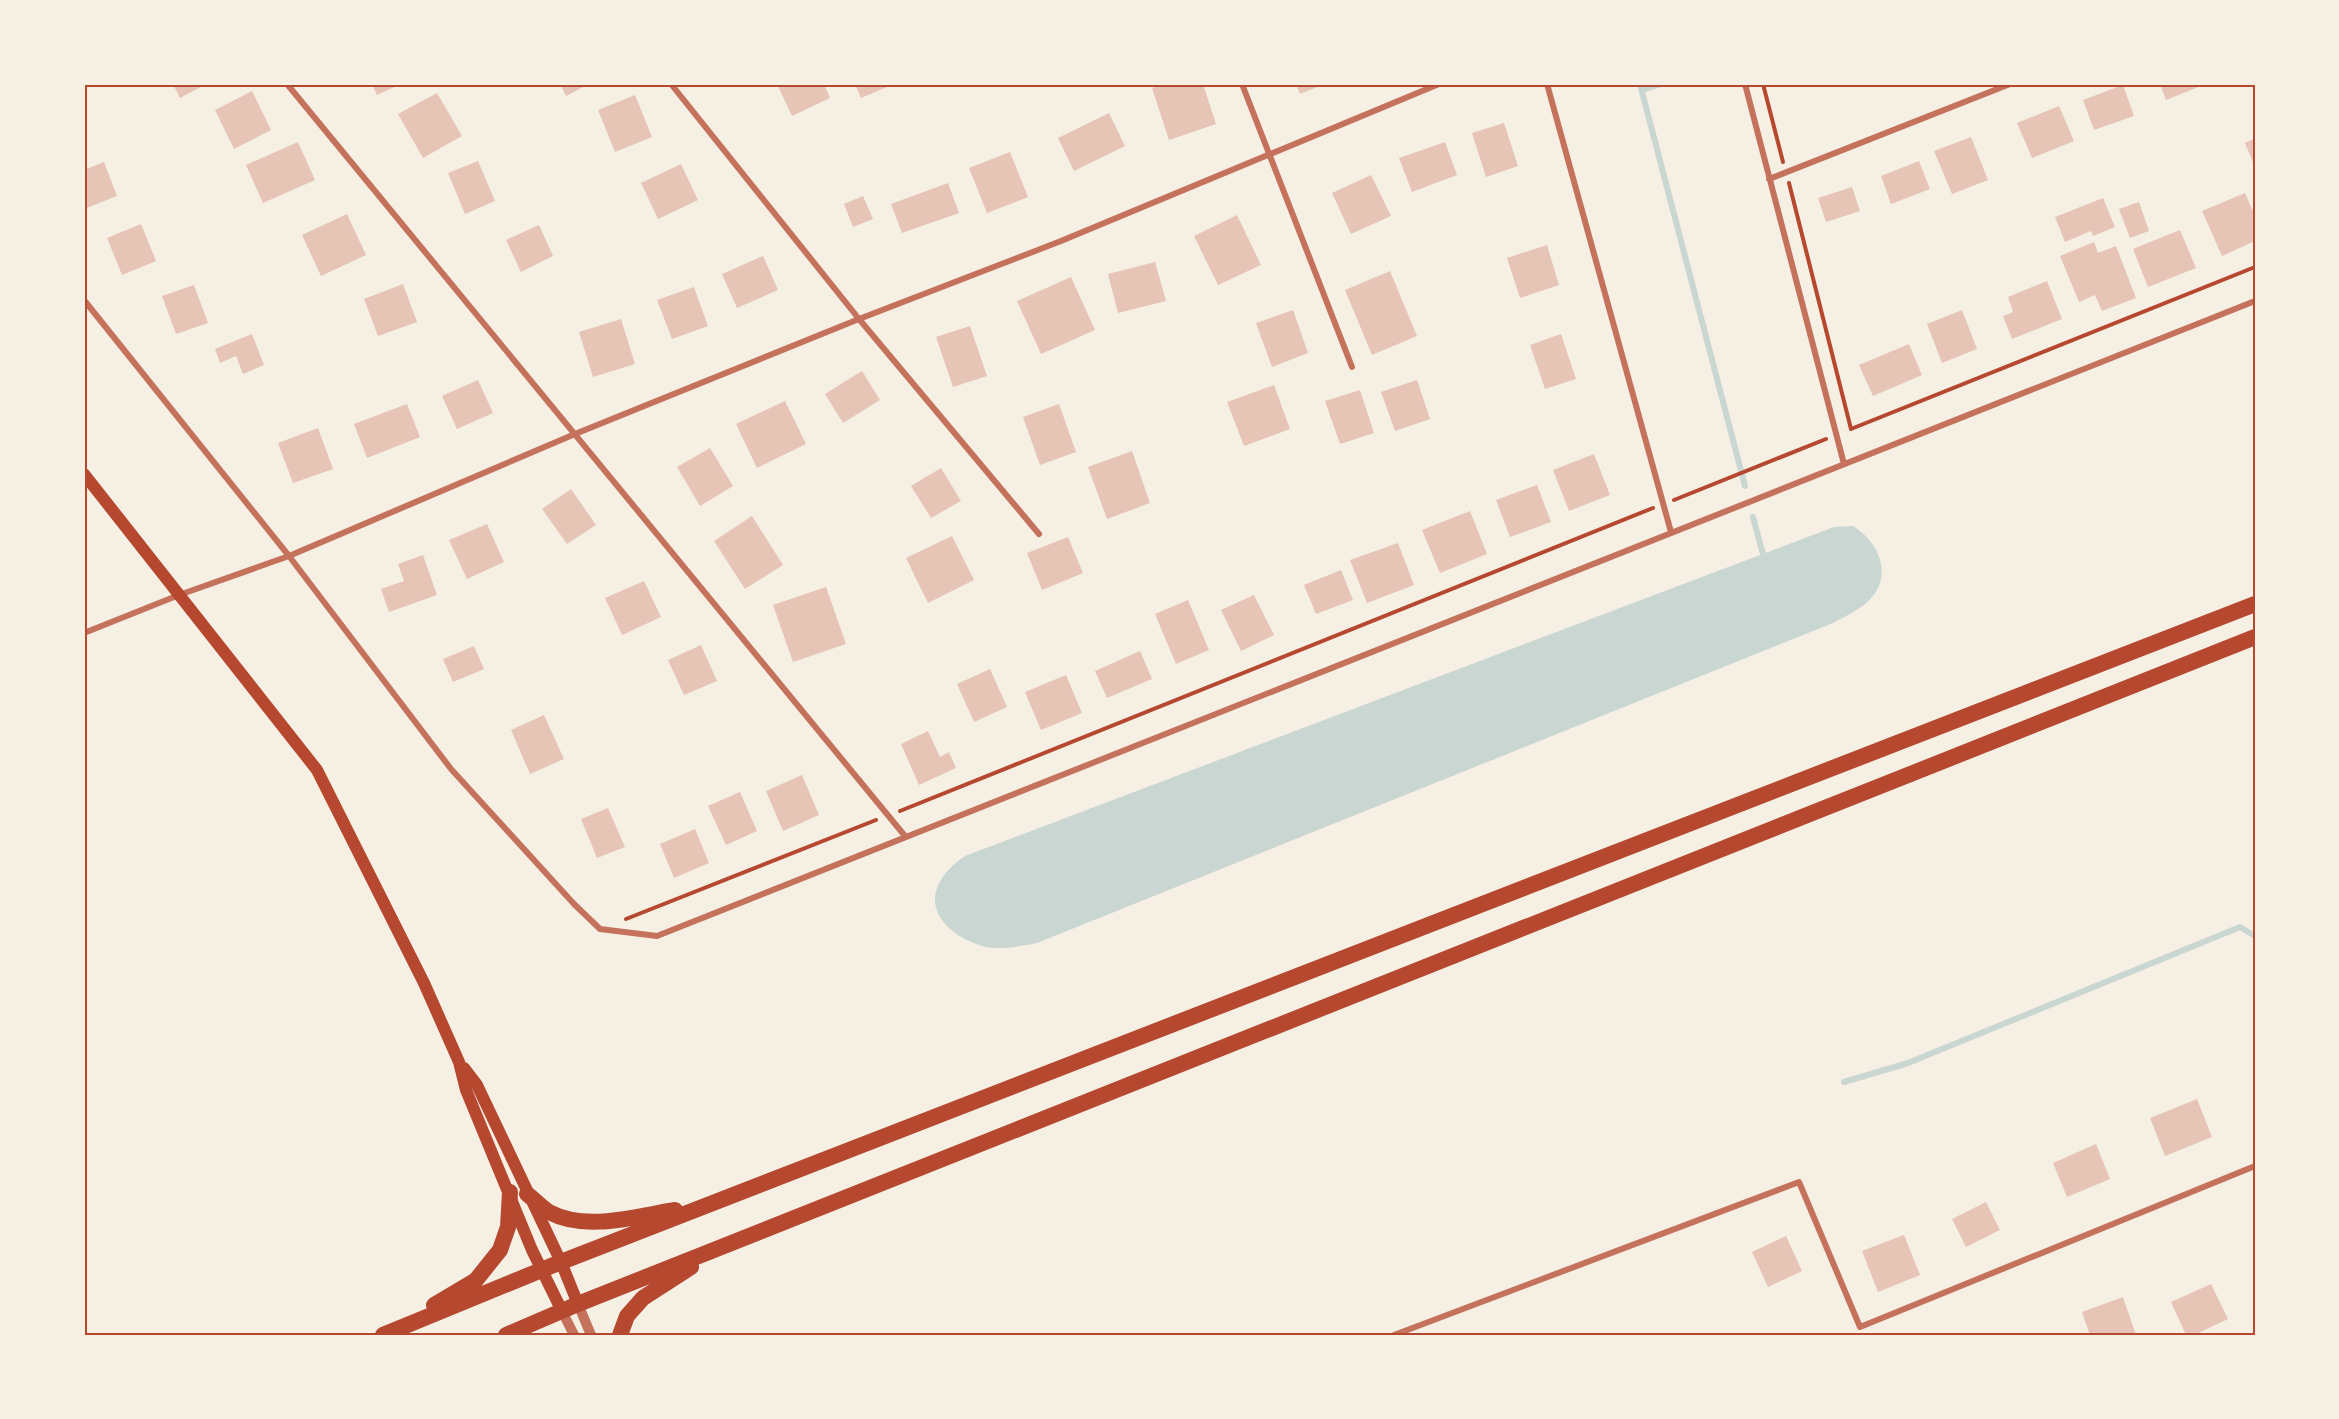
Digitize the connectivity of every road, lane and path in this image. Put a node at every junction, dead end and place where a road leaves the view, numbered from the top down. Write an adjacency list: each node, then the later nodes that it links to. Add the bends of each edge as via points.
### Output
1 (287, 84): 18 (street)
2 (671, 84): 15 (street)
3 (1242, 84): 9 (street)
4 (1439, 84): 9 (street)
5 (1547, 84): 22 (street)
6 (1745, 84): 11 (street)
7 (1763, 84): 10 (path)
8 (2010, 84): 10 (street)
9 (1269, 153): 15 (street, via 1061,241); 16 (street)
10 (1786, 172): 11 (street); 17 (path)
11 (1769, 179): 19 (street)
12 (2255, 267): 17 (path)
13 (84, 300): 25 (street)
14 (2255, 301): 20 (street)
15 (859, 319): 18 (street); 24 (street)
16 (1352, 367)
17 (1851, 429): 19 (path)
18 (575, 434): 25 (street); 30 (street)
19 (1836, 435): 20 (street); 22 (path)
20 (1844, 464): 23 (street)
21 (84, 474): 26 (main road)
22 (1663, 504): 23 (street); 30 (path)
23 (1671, 532): 31 (street)
24 (1039, 534)
25 (289, 556): 26 (street); 32 (street, via 451,769)
26 (180, 595): 28 (street); 34 (main road, via 317,770 424,983 459,1062 477,1085)
27 (2255, 604): 35 (highway)
28 (84, 633)
29 (2255, 637): 36 (highway)
30 (888, 816): 31 (street); 32 (path)
31 (905, 836): 32 (street, via 657,936)
32 (600, 929)
33 (2255, 1166): 40 (street)
34 (518, 1193): 35 (highway, via 549,1212 575,1220 610,1221); 37 (main road); 38 (main road, via 532,1250); 41 (highway, via 500,1250 476,1280)
35 (709, 1205): 37 (highway)
36 (722, 1247): 39 (highway); 45 (highway, via 644,1298 627,1316)
37 (561, 1262): 38 (highway); 39 (main road)
38 (543, 1270): 39 (main road); 41 (highway)
39 (570, 1307): 42 (highway); 43 (street); 44 (street)
40 (1860, 1328): 46 (street, via 1799,1182); 47 (street)
41 (385, 1334)
42 (506, 1335)
43 (574, 1335)
44 (591, 1335)
45 (620, 1335)
46 (1394, 1335)
47 (1863, 1335)

